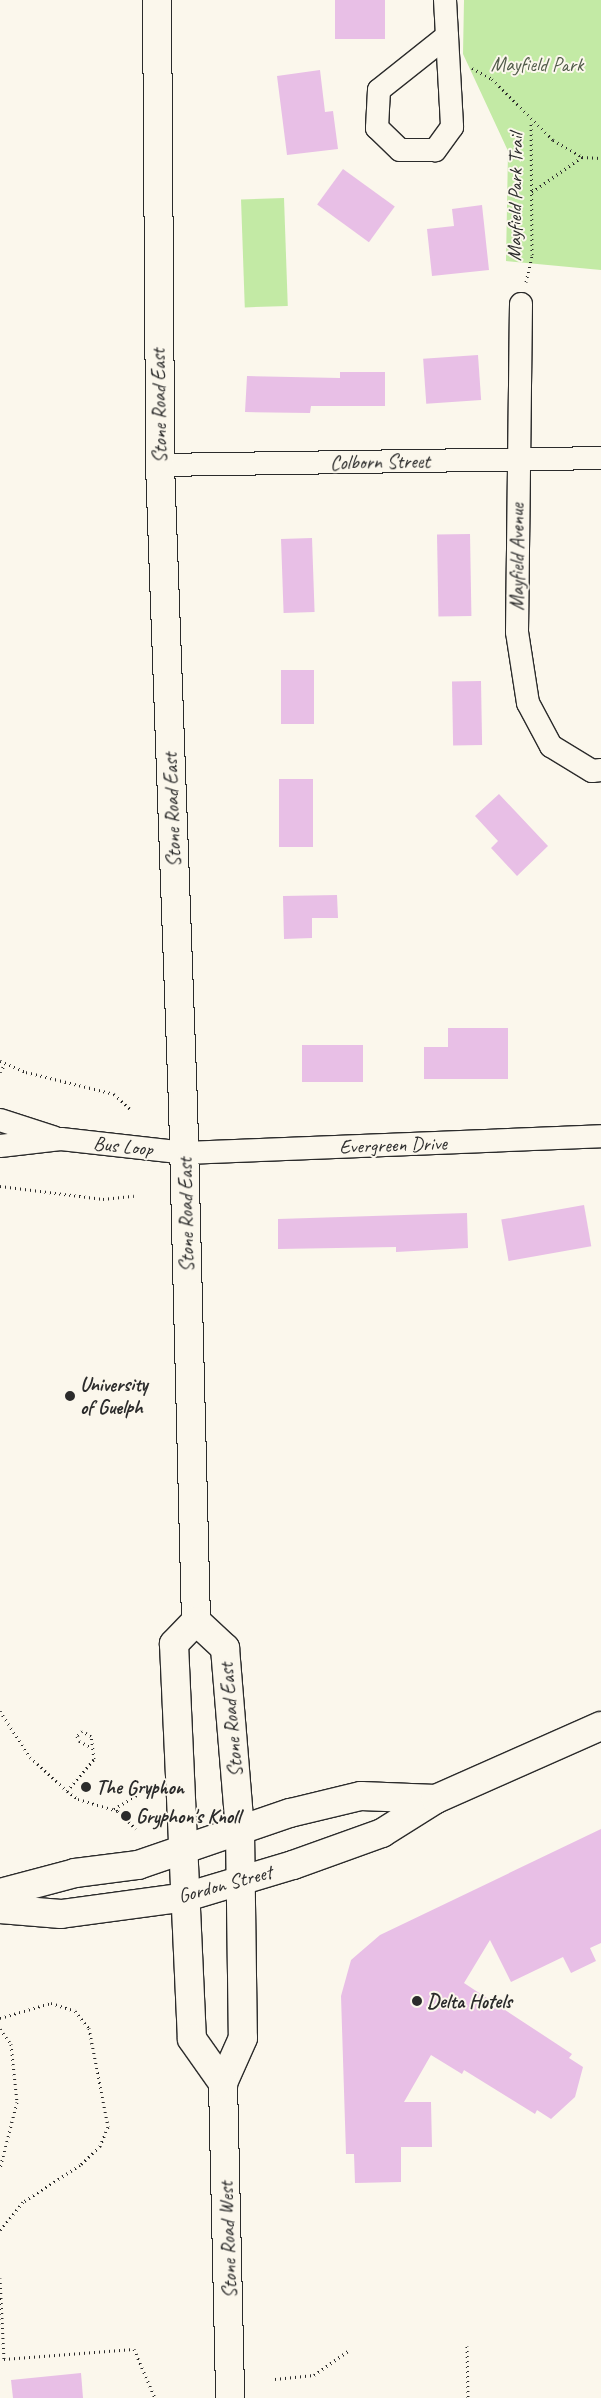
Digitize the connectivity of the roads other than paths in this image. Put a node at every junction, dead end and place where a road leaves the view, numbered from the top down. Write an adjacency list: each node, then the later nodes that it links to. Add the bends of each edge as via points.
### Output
1 (157, 0): 7 (main road, Stone Road East)
2 (445, 0): 3 (street)
3 (447, 45): 3 (street, via 378,90 377,128 400,150 435,150 452,127)
4 (520, 304): 6 (street, Mayfield Avenue)
5 (601, 458): 6 (street, Colborn Street)
6 (516, 460): 7 (street, Colborn Street); 8 (street, Mayfield Avenue, via 517,632 528,703 551,746 592,771)
7 (160, 465): 13 (main road, Stone Road East)
8 (601, 770)
9 (0, 1120): 11 (street, Bus Loop)
10 (601, 1136): 13 (street, Evergreen Drive)
11 (61, 1139): 12 (street, Bus Loop); 13 (street, Bus Loop)
12 (0, 1146)
13 (185, 1153): 14 (main road, Stone Road East)
14 (196, 1621): 17 (main road, Stone Road East, via 225,1648); 18 (main road, via 174,1644)
15 (601, 1726): 16 (main road, Gordon Street)
16 (436, 1799): 17 (main road, Gordon Street, via 361,1796 290,1814); 19 (main road, Gordon Street, via 382,1833 321,1856)
17 (240, 1832): 18 (main road, Gordon Street); 19 (main road, Stone Road East)
18 (184, 1852): 20 (main road, Gordon Street, via 138,1865 75,1872); 21 (main road)
19 (240, 1879): 21 (main road, Gordon Street); 23 (main road, Stone Road West, via 243,2038)
20 (0, 1893)
21 (186, 1897): 22 (main road, Gordon Street, via 61,1914); 23 (main road, via 192,2038)
22 (0, 1909)
23 (223, 2083): 24 (main road, Stone Road West)
24 (230, 2398)

